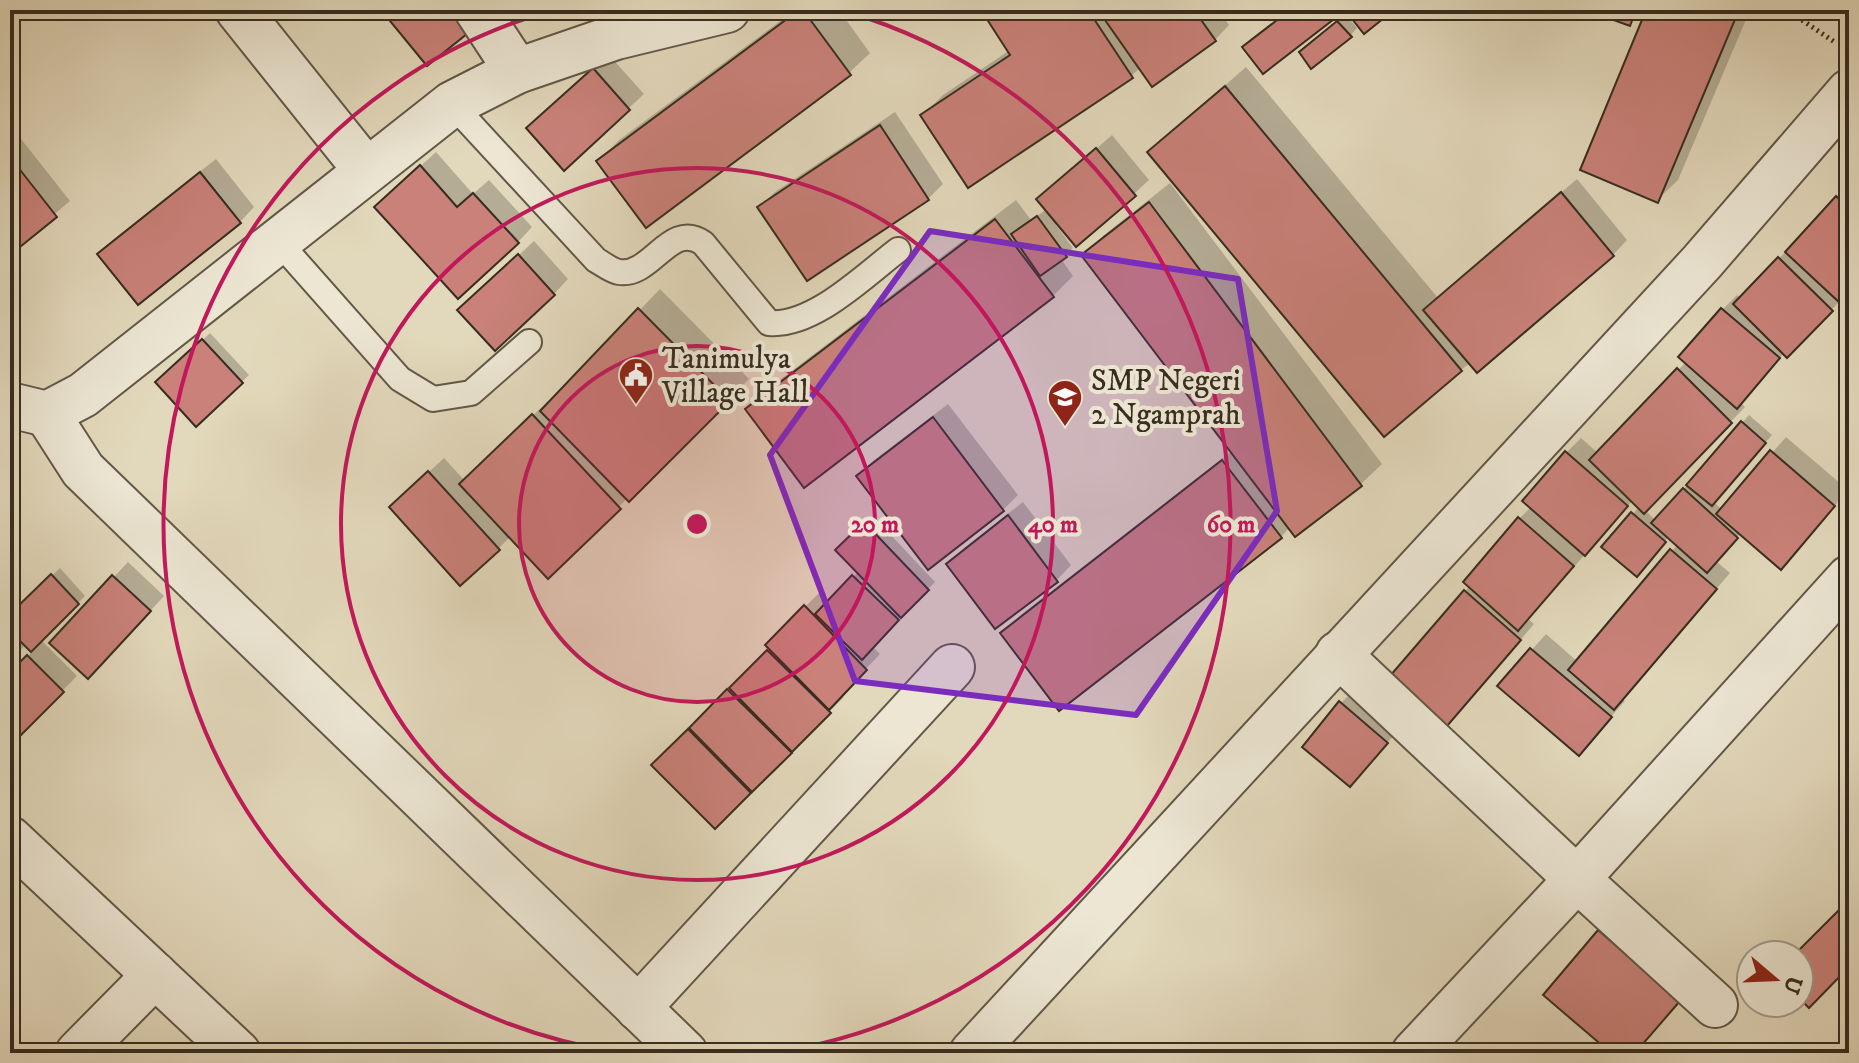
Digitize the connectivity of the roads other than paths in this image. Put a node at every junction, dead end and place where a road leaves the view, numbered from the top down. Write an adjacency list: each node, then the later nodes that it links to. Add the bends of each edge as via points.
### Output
1 (238, 10): 7 (street)
2 (477, 10): 4 (street)
3 (719, 11): 4 (street, via 616,37)
4 (517, 71): 6 (street)
5 (1849, 92): 13 (street, via 1702,262)
6 (452, 104): 7 (street); 9 (lane, via 596,260 618,272 634,270 679,238 694,237 769,323 785,325 810,316)
7 (366, 170): 8 (street)
8 (277, 240): 10 (lane, via 400,379 433,399 471,393); 11 (street, via 83,395)
9 (898, 250)
10 (529, 342)
11 (29, 409): 19 (street, via 83,470)
12 (1849, 578): 16 (street)
13 (1338, 654): 16 (street); 23 (street)
14 (952, 667): 19 (street)
15 (10, 839): 17 (street)
16 (1577, 879): 18 (street); 24 (street)
17 (155, 975): 20 (street); 21 (street)
18 (1715, 1005)
19 (638, 1008): 22 (street)
20 (78, 1053)
21 (238, 1053)
22 (685, 1053)
23 (972, 1053)
24 (1414, 1053)

